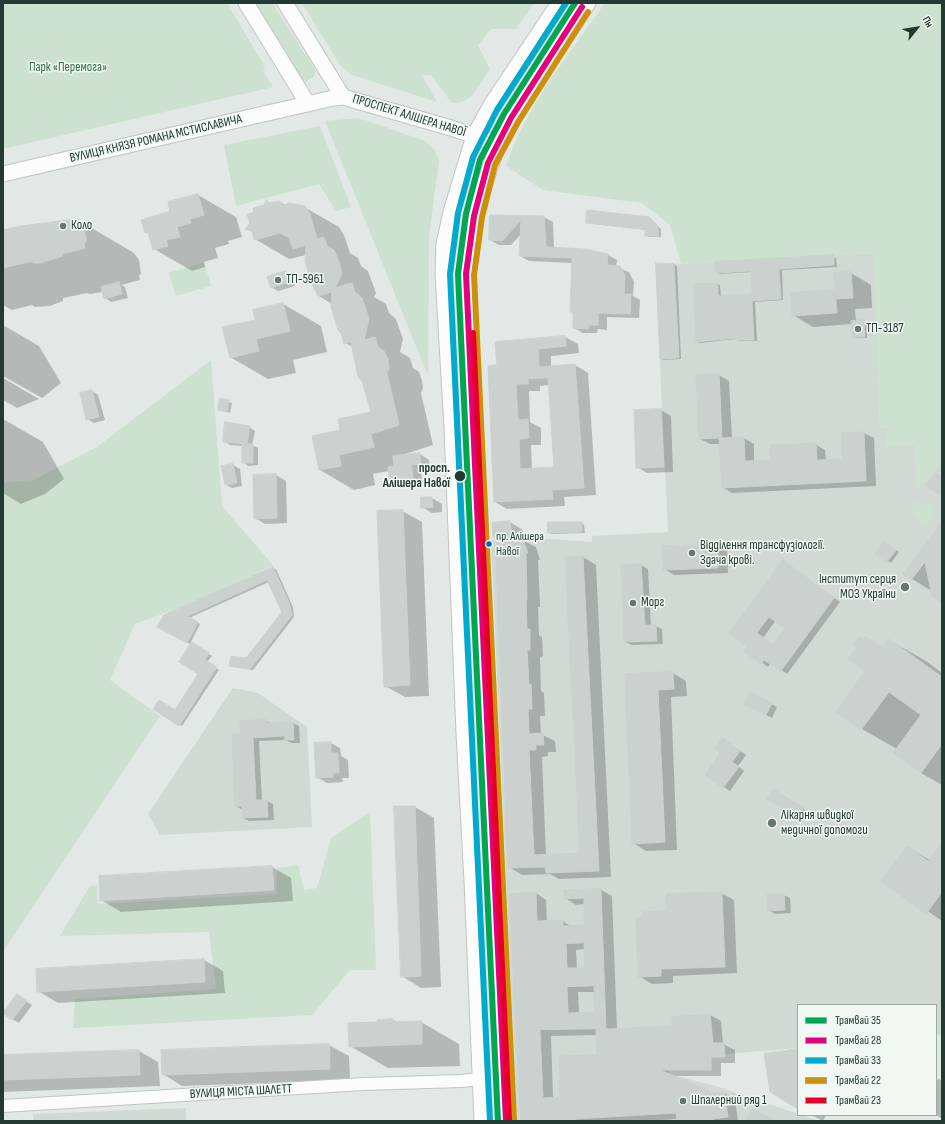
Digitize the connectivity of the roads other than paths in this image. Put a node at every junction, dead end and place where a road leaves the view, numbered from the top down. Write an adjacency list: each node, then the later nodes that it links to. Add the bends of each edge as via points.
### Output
1 (246, 3): 6 (street)
2 (285, 3): 5 (street, ПРОСПЕКТ АЛІШЕРА НАВОЇ)
3 (559, 3): 7 (street, via 491,105)
4 (588, 3): 8 (street, via 517,110)
5 (343, 97): 6 (street, ПРОСПЕКТ АЛІШЕРА НАВОЇ); 7 (street, ПРОСПЕКТ АЛІШЕРА НАВОЇ)
6 (308, 104): 9 (street, ВУЛИЦЯ КНЯЗЯ РОМАНА МСТИСЛАВИЧА)
7 (474, 136): 8 (street, ПРОСПЕКТ АЛІШЕРА НАВОЇ); 10 (street, via 450,212 444,244 443,274)
8 (498, 144): 13 (street, via 476,213 467,272)
9 (3, 174)
10 (480, 1079): 11 (street, ВУЛИЦЯ МІСТА ШАЛЕТТ); 12 (street)
11 (3, 1106)
12 (482, 1121)
13 (508, 1121)

